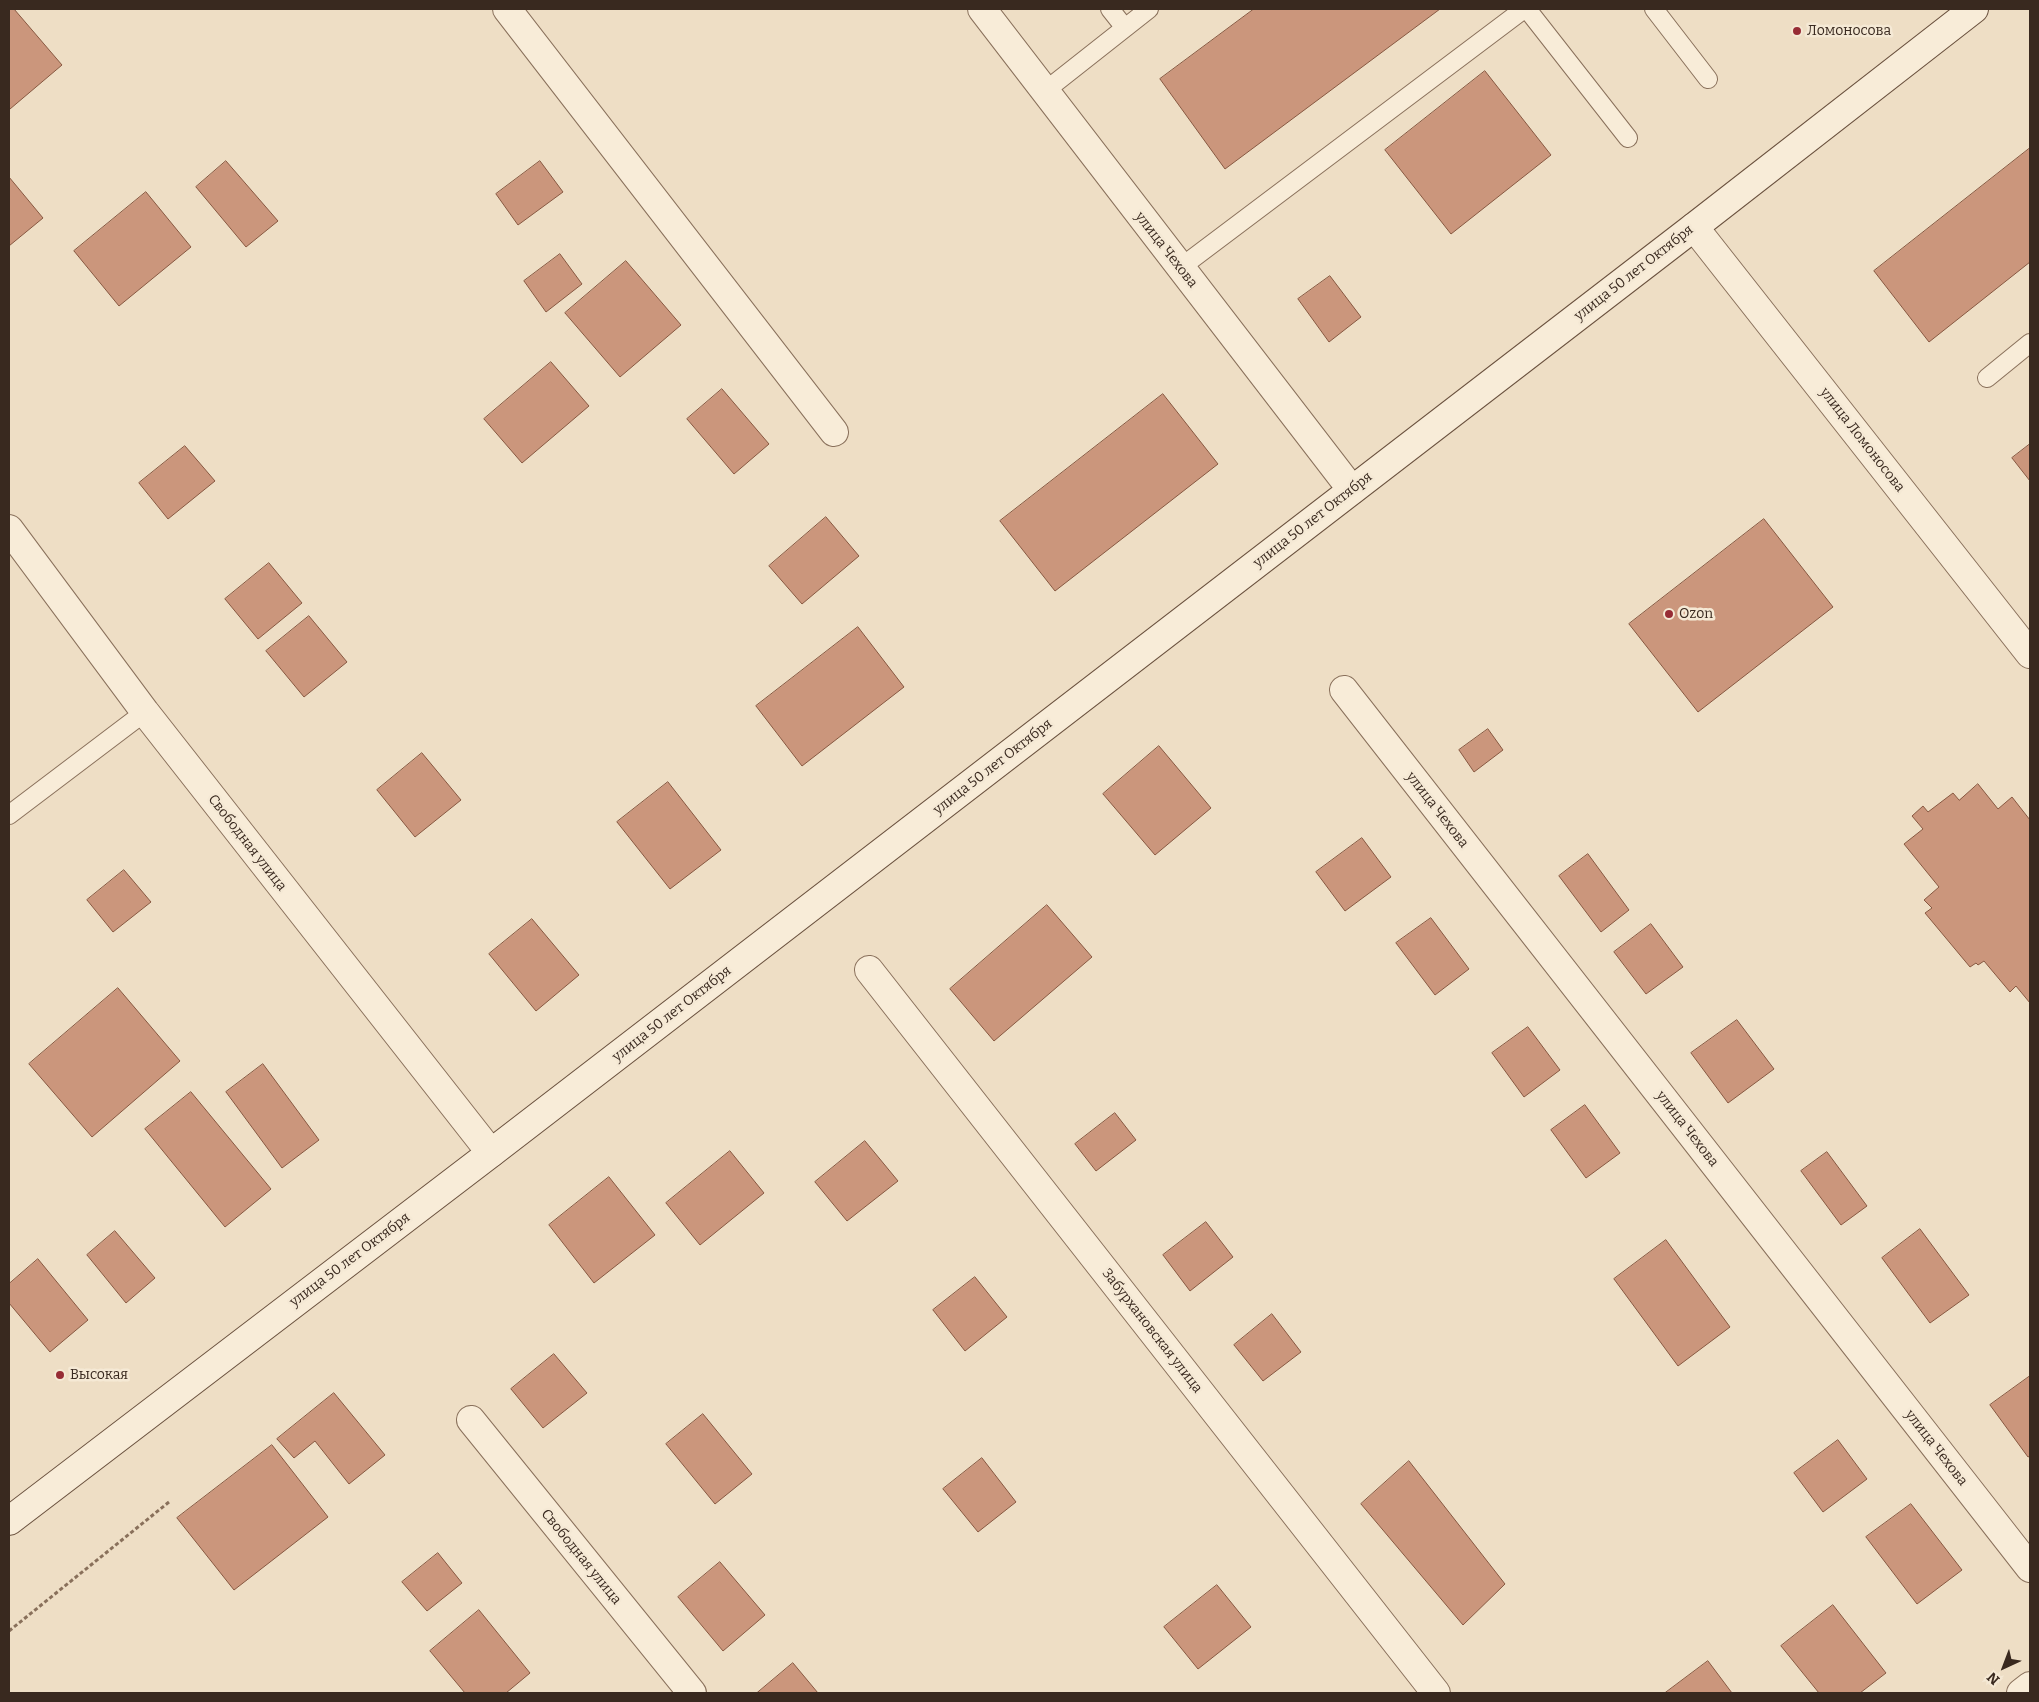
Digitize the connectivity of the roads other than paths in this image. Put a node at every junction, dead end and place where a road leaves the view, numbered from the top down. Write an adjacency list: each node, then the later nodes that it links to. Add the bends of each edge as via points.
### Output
1 (507, 9): 16 (street)
2 (982, 9): 10 (street, улица Чехова)
3 (1110, 9): 8 (lane)
4 (1149, 9): 8 (lane)
5 (1526, 9): 11 (lane); 13 (lane)
6 (1654, 9): 9 (lane)
7 (1974, 9): 12 (street, улица 50 лет Октября)
8 (1125, 28): 10 (lane)
9 (1708, 78)
10 (1045, 91): 13 (street, улица Чехова)
11 (1628, 138)
12 (1694, 227): 17 (street, улица 50 лет Октября); 19 (street, улица Ломоносова)
13 (1180, 268): 17 (street, улица Чехова)
14 (2030, 343): 15 (lane)
15 (1987, 378)
16 (834, 432)
17 (1352, 490): 24 (street, улица 50 лет Октября)
18 (9, 529): 21 (street, Свободная улица)
19 (2030, 654)
20 (1344, 690): 27 (street, улица Чехова)
21 (144, 712): 22 (lane); 24 (street, Свободная улица)
22 (9, 815)
23 (869, 970): 30 (street, Забурхановская улица)
24 (491, 1153): 26 (street, улица 50 лет Октября)
25 (471, 1420): 29 (street, Свободная улица)
26 (9, 1521)
27 (2030, 1568)
28 (2030, 1686): 31 (street)
29 (692, 1693)
30 (1436, 1693)
31 (2021, 1693)

